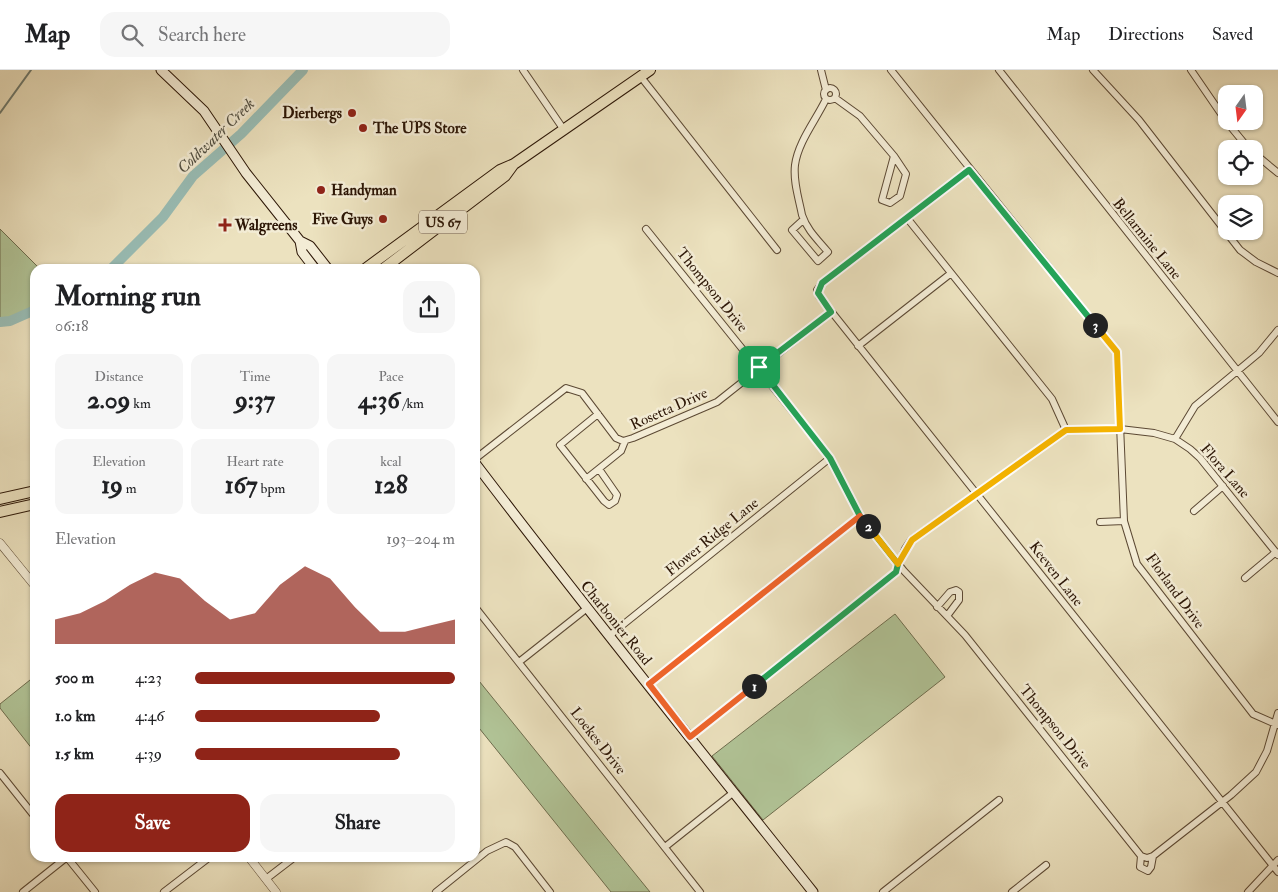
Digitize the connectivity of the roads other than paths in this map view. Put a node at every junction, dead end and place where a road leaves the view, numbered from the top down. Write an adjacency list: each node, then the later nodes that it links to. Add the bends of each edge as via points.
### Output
1 (162, 70): 25 (main road, via 196,101)
2 (523, 70): 14 (street)
3 (650, 70): 9 (main road, US 67)
4 (821, 70): 10 (street)
5 (891, 70): 20 (street, Florland Drive)
6 (999, 70): 37 (street, Bellarmine Lane)
7 (1093, 70): 31 (street, via 1139,120 1240,250)
8 (1191, 70): 13 (street)
9 (641, 77): 14 (main road, US 67); 26 (street)
10 (826, 90): 11 (street, via 835,91); 12 (street)
11 (835, 98): 12 (street); 17 (street, via 860,116)
12 (826, 99): 23 (street, via 798,151 795,178)
13 (1218, 109)
14 (564, 130): 19 (main road, US 67)
15 (1234, 130): 16 (street)
16 (1242, 140)
17 (894, 156): 17 (street, via 882,200 890,203 900,196 906,174)
18 (1263, 160): 21 (street)
19 (514, 164): 29 (main road, US 67, via 500,170); 30 (main road, US 67, via 505,176)
20 (969, 170): 22 (street); 40 (street, Florland Drive, via 1117,352)
21 (1278, 173)
22 (907, 218): 32 (street); 33 (street, Keeven Lane, via 822,283 817,290)
23 (803, 220): 23 (street, via 828,252 818,260 792,230)
24 (646, 230): 36 (street, Thompson Drive)
25 (300, 241): 27 (main road, via 302,252); 28 (main road, via 310,246)
26 (777, 250)
27 (311, 264)
28 (324, 264)
29 (372, 264)
30 (390, 264)
31 (1278, 273)
32 (950, 274): 35 (street); 41 (street, via 1052,399)
33 (831, 312): 35 (street, Keeven Lane); 36 (street, Rosetta Drive)
34 (1278, 330): 37 (street)
35 (858, 346): 51 (street, Keeven Lane)
36 (759, 367): 43 (street, Rosetta Drive, via 708,408); 45 (street, Thompson Drive)
37 (1238, 372): 39 (street, Bellarmine Lane); 42 (street, via 1195,406)
38 (598, 414): 43 (street, Rosetta Drive, via 616,438); 44 (street, Rosetta Drive, via 582,393 566,388); 48 (street, via 560,446)
39 (1278, 422)
40 (1120, 429): 41 (street, Flora Lane); 42 (street, Flora Lane); 57 (street, Florland Drive)
41 (1066, 430): 51 (street)
42 (1175, 439): 49 (street, Flora Lane, via 1200,458)
43 (625, 441): 46 (street, via 621,451)
44 (480, 455)
45 (830, 458): 56 (street, Thompson Drive); 68 (street, Flower Ridge Lane)
46 (599, 469): 48 (street); 48 (street, via 617,495 613,503 607,505)
47 (480, 470): 65 (main road, Charbonier Road)
48 (586, 479)
49 (1223, 486): 54 (street); 60 (street, Flora Lane)
50 (30, 492): 52 (main road)
51 (976, 493): 61 (street, via 912,540); 78 (street, Keeven Lane)
52 (0, 499)
53 (30, 505): 55 (main road)
54 (1194, 511)
55 (0, 512)
56 (860, 516): 61 (street, Thompson Drive); 70 (street)
57 (1124, 521): 58 (street); 72 (street, Florland Drive, via 1136,564 1253,714)
58 (1100, 522)
59 (0, 543): 63 (street)
60 (1277, 554): 62 (street)
61 (898, 564): 64 (street, Thompson Drive); 73 (street, via 896,572)
62 (1246, 578)
63 (30, 580)
64 (937, 607): 67 (street, Thompson Drive); 67 (street, via 950,592 959,592 959,600)
65 (586, 609): 68 (main road, Charbonier Road); 69 (street)
66 (480, 613): 69 (street, Loekes Drive)
67 (947, 616): 78 (street, Thompson Drive, via 1147,857)
68 (609, 636): 70 (main road, Charbonier Road)
69 (519, 662): 80 (street, Loekes Drive)
70 (649, 684): 73 (main road, Charbonier Road)
71 (1278, 713): 72 (street)
72 (1276, 725): 74 (street)
73 (690, 737): 76 (main road, Charbonier Road)
74 (1275, 737): 78 (street, via 1256,772)
75 (0, 773): 79 (street)
76 (734, 792): 80 (street); 100 (main road, Charbonier Road)
77 (999, 800): 101 (street)
78 (1222, 802): 90 (street, Keeven Lane)
79 (30, 811)
80 (665, 847): 99 (street, Loekes Drive)
81 (480, 857): 98 (street, via 506,842 515,847)
82 (1278, 860): 90 (street)
83 (60, 862): 93 (street)
84 (70, 862): 94 (street)
85 (203, 862): 95 (street)
86 (253, 862): 92 (street)
87 (288, 862): 92 (street)
88 (473, 862): 97 (street)
89 (1046, 865): 102 (street)
90 (1273, 865): 91 (street, Keeven Lane); 103 (street)
91 (1278, 872)
92 (266, 879): 96 (street)
93 (23, 892)
94 (95, 892)
95 (164, 892)
96 (276, 892)
97 (436, 892)
98 (550, 892)
99 (700, 892)
100 (813, 892)
101 (883, 892)
102 (1012, 892)
103 (1248, 892)

